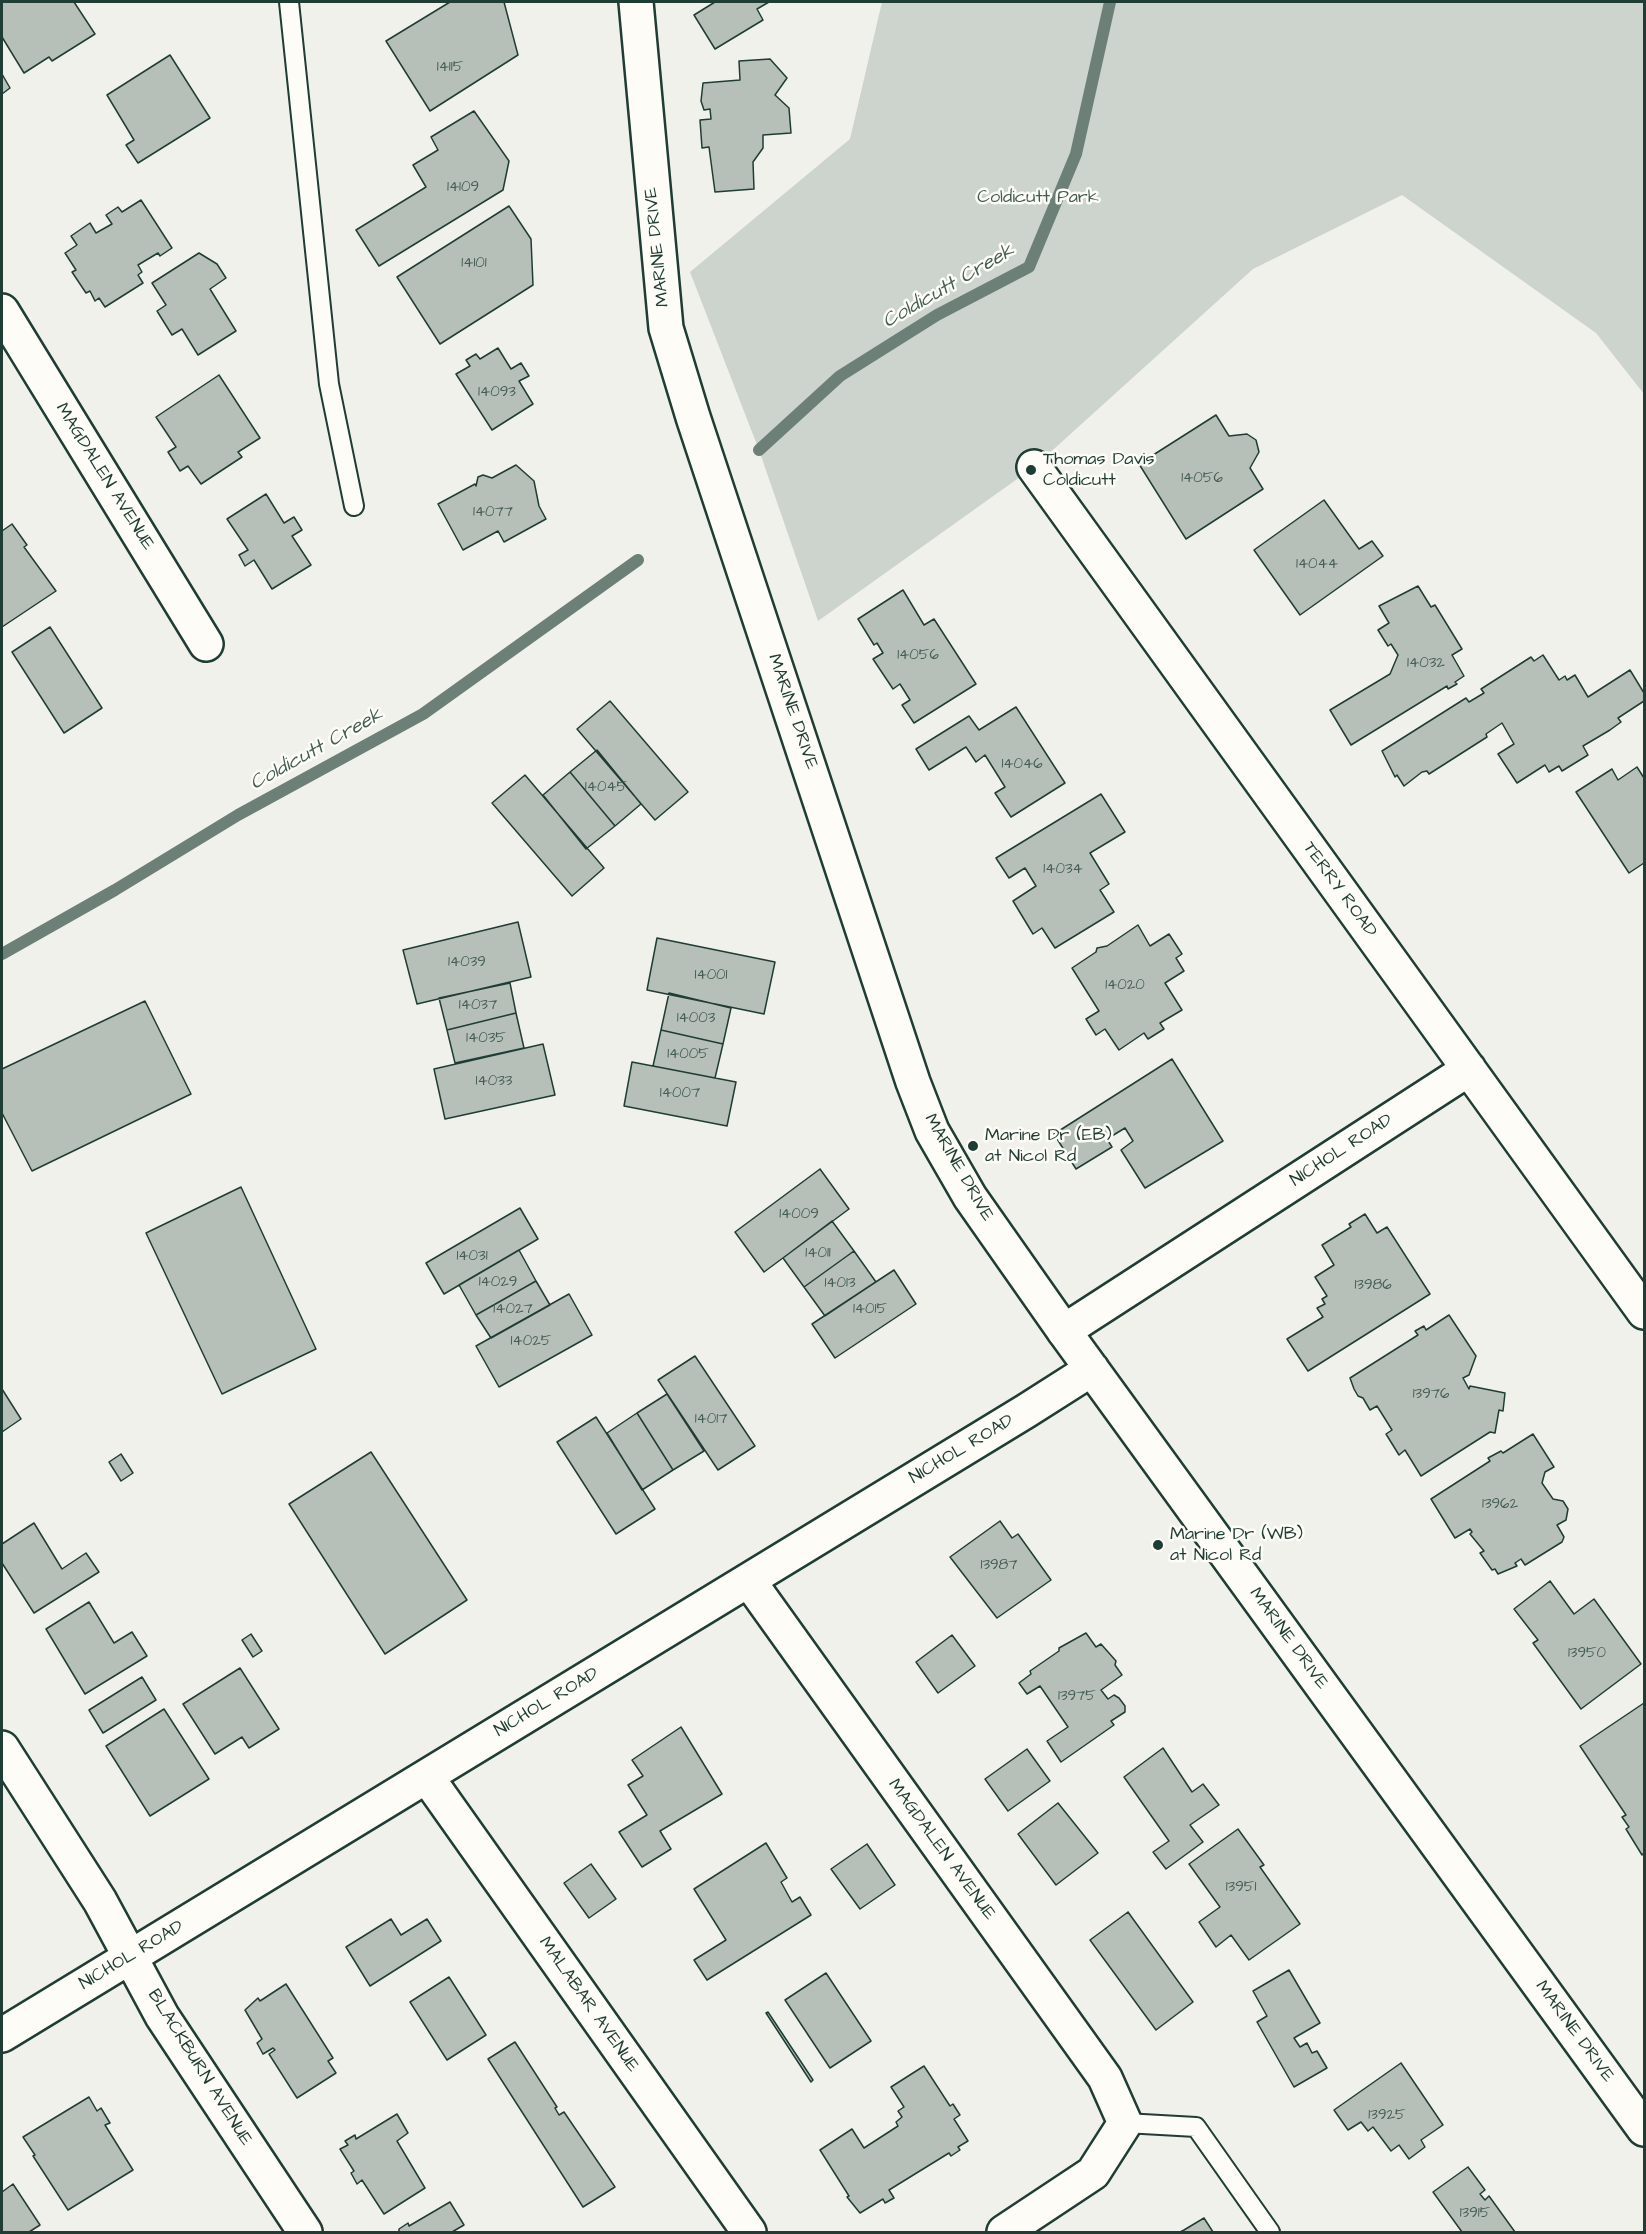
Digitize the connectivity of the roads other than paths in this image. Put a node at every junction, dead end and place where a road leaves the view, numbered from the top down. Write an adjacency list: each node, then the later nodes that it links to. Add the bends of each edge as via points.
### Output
1 (290, 2): 5 (lane, via 329,384)
2 (636, 2): 9 (street, MARINE DRIVE, via 666,328 693,417 932,1131 970,1197)
3 (2, 311): 6 (street, MAGDALEN AVENUE)
4 (1034, 467): 7 (street, TERRY ROAD)
5 (354, 506)
6 (206, 644)
7 (1469, 1069): 8 (street, TERRY ROAD); 9 (street, NICHOL ROAD)
8 (1644, 1312)
9 (1064, 1330): 10 (street, MARINE DRIVE)
10 (1092, 1369): 11 (street, NICHOL ROAD); 17 (street, MARINE DRIVE)
11 (749, 1581): 13 (street, NICHOL ROAD); 16 (street, MAGDALEN AVENUE, via 1105,2078)
12 (2, 1748): 14 (street, BLACKBURN AVENUE, via 100,1901)
13 (427, 1777): 14 (street, NICHOL ROAD); 19 (street, MALABAR AVENUE)
14 (131, 1958): 15 (street, NICHOL ROAD); 18 (street, BLACKBURN AVENUE, via 162,2016)
15 (2, 2035)
16 (1125, 2123): 20 (street, via 1093,2173); 21 (lane, via 1196,2127)
17 (1644, 2129)
18 (305, 2232)
19 (750, 2232)
20 (1004, 2232)
21 (1270, 2232)

